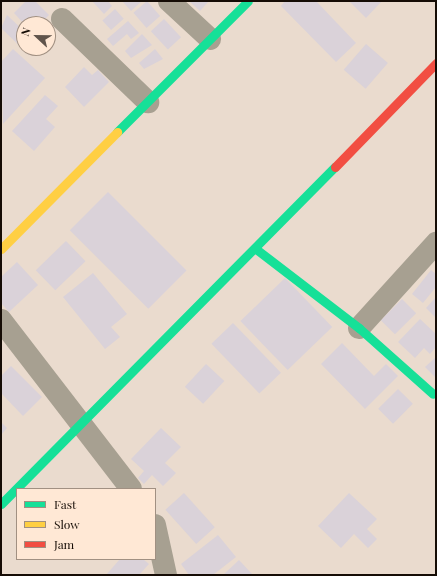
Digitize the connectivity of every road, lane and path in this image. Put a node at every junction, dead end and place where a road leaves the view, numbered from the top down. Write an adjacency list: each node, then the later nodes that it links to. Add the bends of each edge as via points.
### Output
1 (169, 1): 4 (street)
2 (248, 1): 4 (street)
3 (61, 16): 6 (street)
4 (210, 39): 6 (street)
5 (436, 63): 8 (street)
6 (148, 102): 7 (street)
7 (1, 249)
8 (256, 249): 11 (street); 13 (street)
9 (433, 253): 11 (street)
10 (1, 320): 13 (street)
11 (359, 328): 12 (street)
12 (433, 394)
13 (83, 423): 14 (street); 15 (street)
14 (17, 488)
15 (130, 488)
16 (16, 489): 17 (street)
17 (1, 504)
18 (156, 530): 19 (street)
19 (166, 575)

